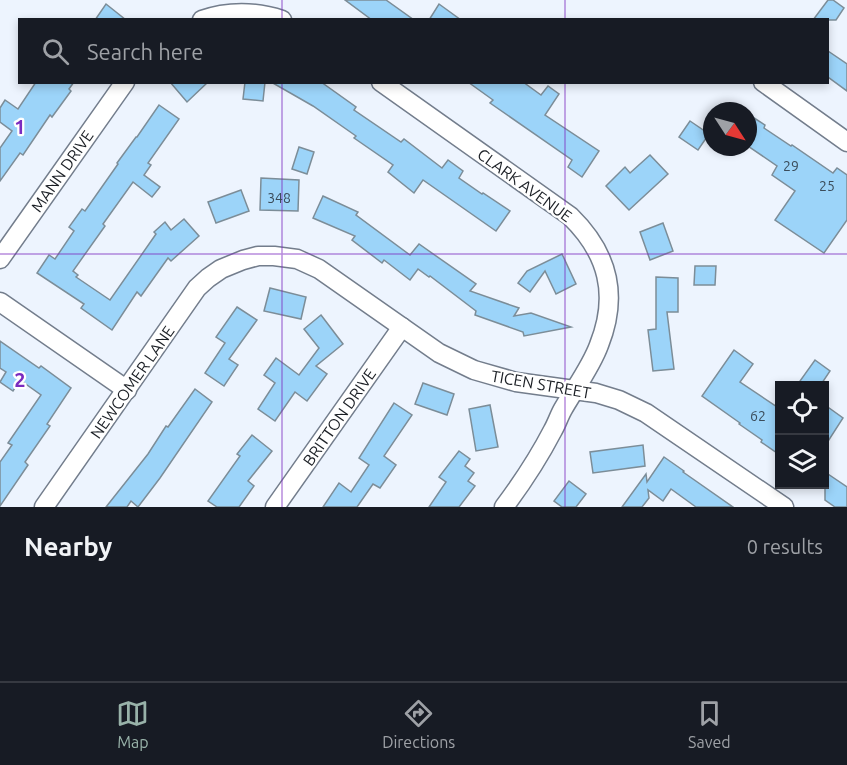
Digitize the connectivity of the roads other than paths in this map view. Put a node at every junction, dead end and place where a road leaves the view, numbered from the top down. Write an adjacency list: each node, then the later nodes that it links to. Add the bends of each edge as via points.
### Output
1 (250, 7): 2 (street); 3 (street)
2 (208, 18)
3 (277, 18)
4 (124, 84): 8 (street, MANN DRIVE)
5 (384, 84): 13 (street, CLARK AVENUE, via 565,212 590,237 603,264 609,310 599,347)
6 (766, 84): 7 (street)
7 (847, 142)
8 (0, 259)
9 (228, 266): 11 (street, TICEN STREET, via 258,256 297,259 319,269); 12 (street, NEWCOMER LANE, via 197,288)
10 (0, 302): 12 (street)
11 (402, 327): 13 (street, TICEN STREET, via 447,357 482,372 533,386); 15 (street, BRITTON DRIVE)
12 (127, 390): 14 (street, NEWCOMER LANE)
13 (575, 390): 16 (street, CLARK AVENUE); 17 (street, TICEN STREET, via 604,395 646,413)
14 (44, 507)
15 (275, 507)
16 (504, 507)
17 (784, 507)

